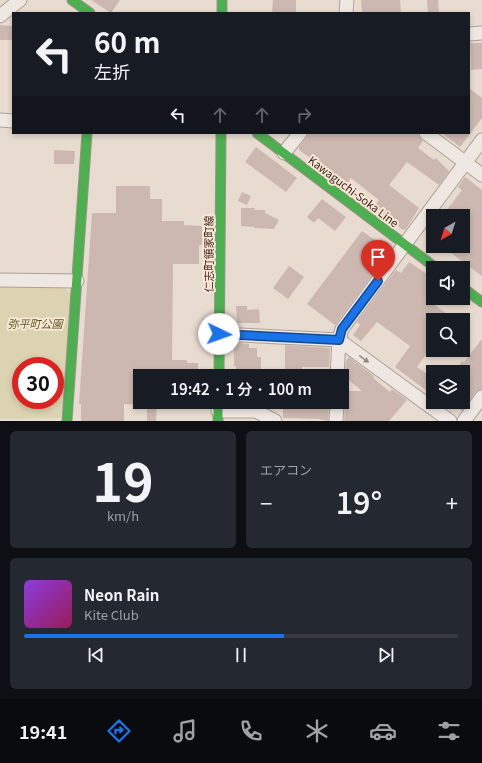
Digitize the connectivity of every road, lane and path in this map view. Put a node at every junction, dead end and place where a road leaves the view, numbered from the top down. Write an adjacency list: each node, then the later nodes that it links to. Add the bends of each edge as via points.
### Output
1 (20, 0): 8 (street)
2 (72, 0): 5 (street)
3 (222, 0): 6 (street)
4 (346, 0): 7 (street)
5 (89, 12)
6 (222, 12)
7 (346, 12)
8 (0, 16)
9 (482, 33): 10 (street)
10 (470, 34)
11 (0, 120): 12 (street)
12 (12, 121)
13 (87, 134): 25 (street)
14 (221, 134): 28 (street, 仁志町領家町線)
15 (258, 134): 19 (street, Kawaguchi-Soka Line)
16 (299, 134): 19 (street)
17 (427, 134): 20 (street)
18 (482, 140): 20 (street)
19 (284, 153): 22 (street, Kawaguchi-Soka Line)
20 (465, 162): 21 (street); 22 (street)
21 (482, 175)
22 (404, 244): 23 (street, Kawaguchi-Soka Line); 29 (street, via 342,329)
23 (427, 261)
24 (0, 280): 25 (street)
25 (77, 281): 35 (street)
26 (470, 293): 27 (street)
27 (482, 302)
28 (219, 334): 29 (street); 30 (street, 仁志町領家町線)
29 (339, 340): 31 (street); 38 (street, one-way to 38)
30 (219, 369)
31 (337, 369)
32 (482, 397): 39 (street)
33 (336, 409): 37 (street)
34 (218, 411): 36 (street, via 256,411)
35 (67, 421)
36 (275, 421)
37 (336, 421)
38 (450, 421)
39 (464, 421)

